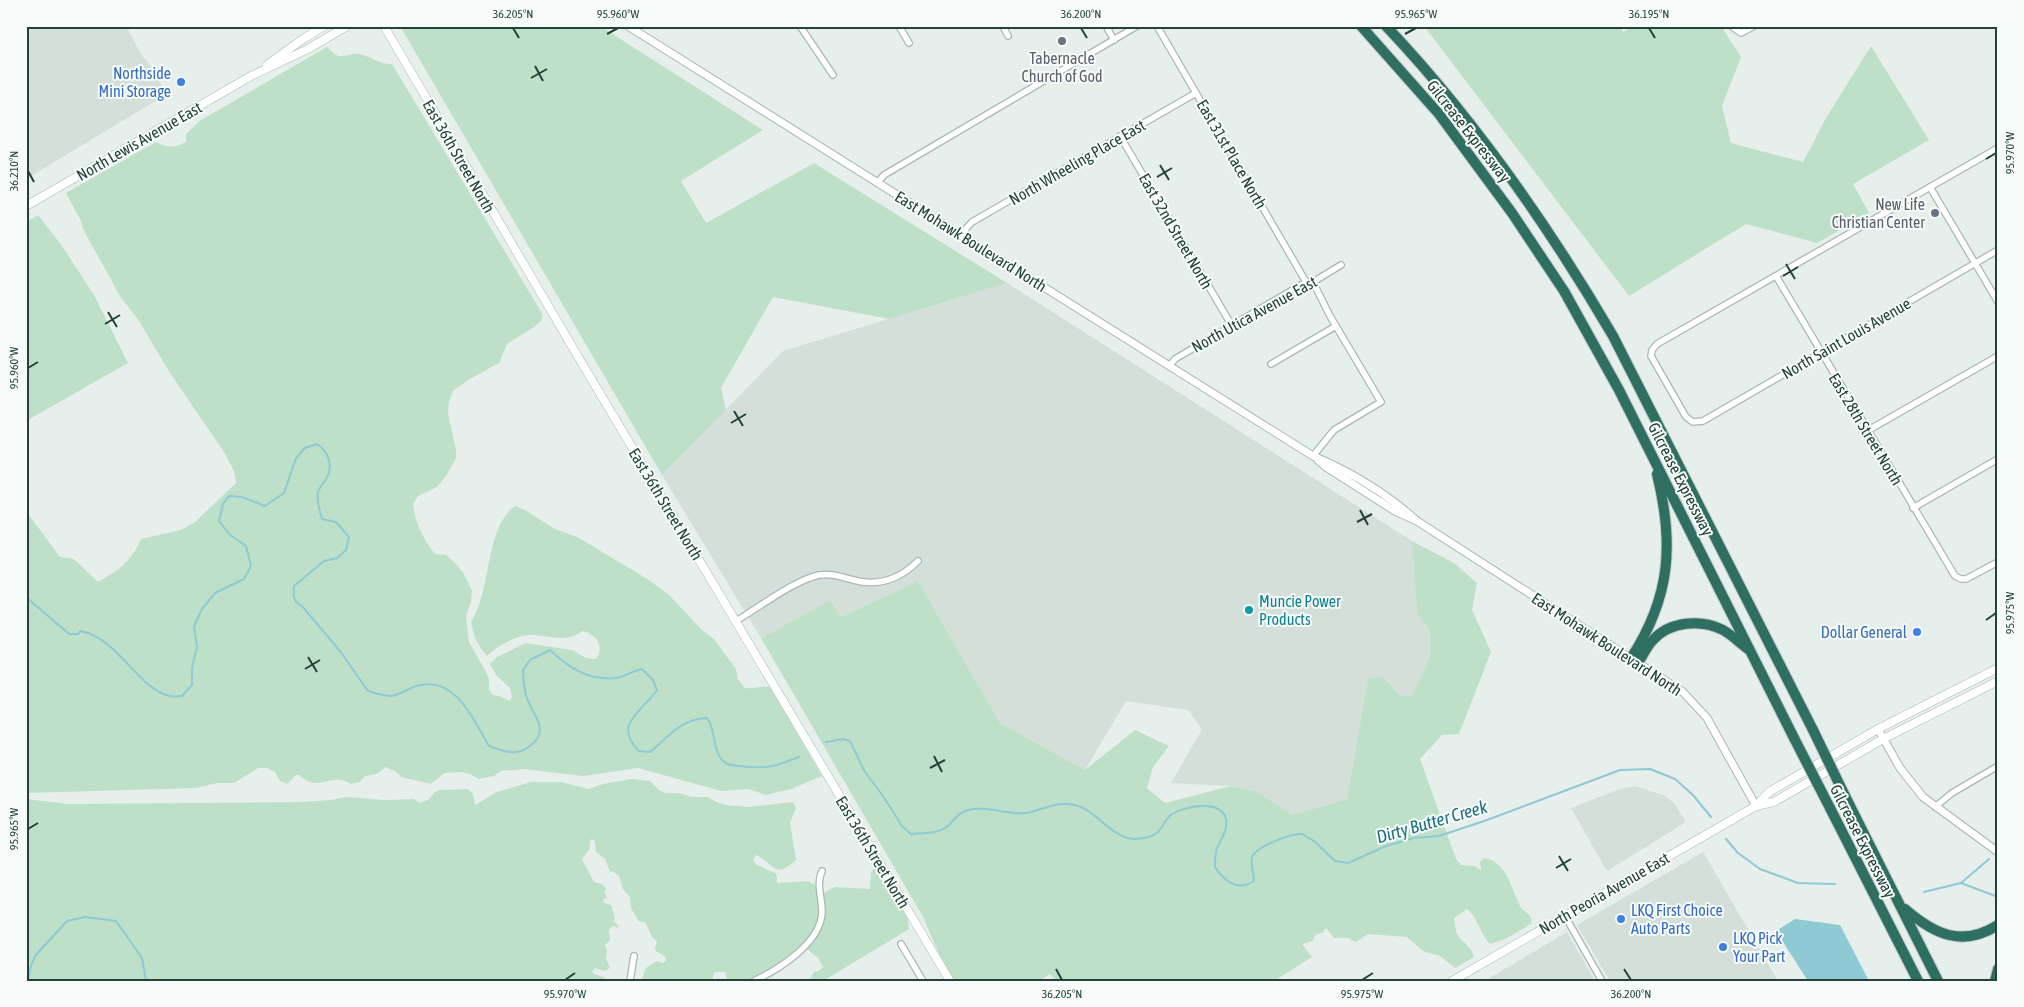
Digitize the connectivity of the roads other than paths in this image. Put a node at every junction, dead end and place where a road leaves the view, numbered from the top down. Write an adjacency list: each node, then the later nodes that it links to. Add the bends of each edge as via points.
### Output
1 (324, 26): 19 (main road, North Lewis Avenue East)
2 (347, 26): 19 (main road, North Lewis Avenue East)
3 (384, 26): 47 (main road, East 36th Street North)
4 (628, 26): 23 (street, East Mohawk Boulevard North)
5 (800, 26): 18 (street)
6 (899, 26): 17 (street)
7 (1002, 26): 15 (street)
8 (1106, 26): 16 (street)
9 (1137, 26): 16 (street)
10 (1157, 26): 20 (street, East 31st Place North)
11 (1361, 26): 41 (highway, Gilcrease Expressway, via 1439,114 1512,213 1583,324)
12 (1386, 26): 59 (highway, Gilcrease Expressway, bridge, via 1477,131 1581,281 1613,336)
13 (1731, 26): 14 (street, via 1738,32)
14 (1754, 26)
15 (1008, 36)
16 (1114, 40): 23 (street, via 884,175)
17 (909, 43)
18 (833, 75)
19 (251, 76): 25 (main road, North Lewis Avenue East)
20 (1196, 93): 21 (street, North Wheeling Place East); 31 (street, East 31st Place North)
21 (1120, 136): 26 (street, North Wheeling Place East, via 972,222); 34 (street, East 32nd Street North)
22 (1998, 148): 24 (street)
23 (877, 183): 26 (street, East Mohawk Boulevard North)
24 (1930, 187): 28 (street); 30 (street)
25 (26, 206)
26 (960, 234): 39 (street, East Mohawk Boulevard North)
27 (1998, 250): 28 (street, North Saint Louis Avenue)
28 (1976, 263): 33 (street); 36 (street, North Saint Louis Avenue)
29 (1341, 265): 32 (street, North Utica Avenue East)
30 (1776, 276): 36 (street, East 28th Street North); 36 (street, North Saint Louis Avenue, via 1657,344 1652,350 1652,360 1686,417 1693,422 1703,421)
31 (1306, 282): 32 (street, North Utica Avenue East); 34 (street, North Utica Avenue East)
32 (1313, 282): 35 (street)
33 (1998, 302)
34 (1232, 326): 39 (street, North Utica Avenue East, via 1175,359)
35 (1336, 326): 38 (street); 42 (street, via 1381,402 1329,434)
36 (1821, 354): 40 (street, East 28th Street North)
37 (1998, 356): 40 (street)
38 (1271, 364)
39 (1169, 366): 42 (street, East Mohawk Boulevard North)
40 (1867, 431): 44 (street, East 28th Street North)
41 (1651, 453): 48 (highway, Gilcrease Expressway); 49 (highway, via 1666,517 1666,563 1659,600)
42 (1313, 456): 49 (street, East Mohawk Boulevard North, via 1349,472 1399,505 1416,521)
43 (1998, 459): 44 (street)
44 (1913, 508): 46 (street, East 28th Street North, via 1952,572 1960,579 1972,577)
45 (918, 561): 47 (street, via 908,571 883,582 869,583 827,574 818,576)
46 (1998, 562)
47 (736, 621): 68 (main road, East 36th Street North)
48 (1751, 652): 49 (highway, via 1721,629 1692,623 1676,626 1659,635); 71 (highway, Gilcrease Expressway, bridge)
49 (1635, 661): 55 (street, East Mohawk Boulevard North, via 1683,692 1707,718)
50 (1998, 668): 52 (main road, North Peoria Avenue East)
51 (1998, 681): 53 (main road, North Peoria Avenue East)
52 (1878, 730): 53 (street); 55 (main road, North Peoria Avenue East, via 1769,792)
53 (1883, 739): 55 (main road, North Peoria Avenue East, via 1774,802); 56 (street, via 1911,784)
54 (1998, 766): 56 (street)
55 (1756, 806): 60 (main road, North Peoria Avenue East)
56 (1935, 807): 57 (street)
57 (1998, 852)
58 (822, 870): 66 (street, via 819,880 822,916 816,930 804,947)
59 (1900, 905): 61 (highway, via 1922,924 1947,935 1972,936); 72 (highway, Gilcrease Expressway)
60 (1565, 916): 69 (main road, North Peoria Avenue East); 70 (street)
61 (1998, 925)
62 (902, 944): 67 (street)
63 (634, 956): 65 (street)
64 (1998, 969): 73 (highway)
65 (630, 981)
66 (754, 981)
67 (923, 981)
68 (950, 981)
69 (1452, 981)
70 (1602, 981)
71 (1918, 981)
72 (1938, 981)
73 (1995, 981)

